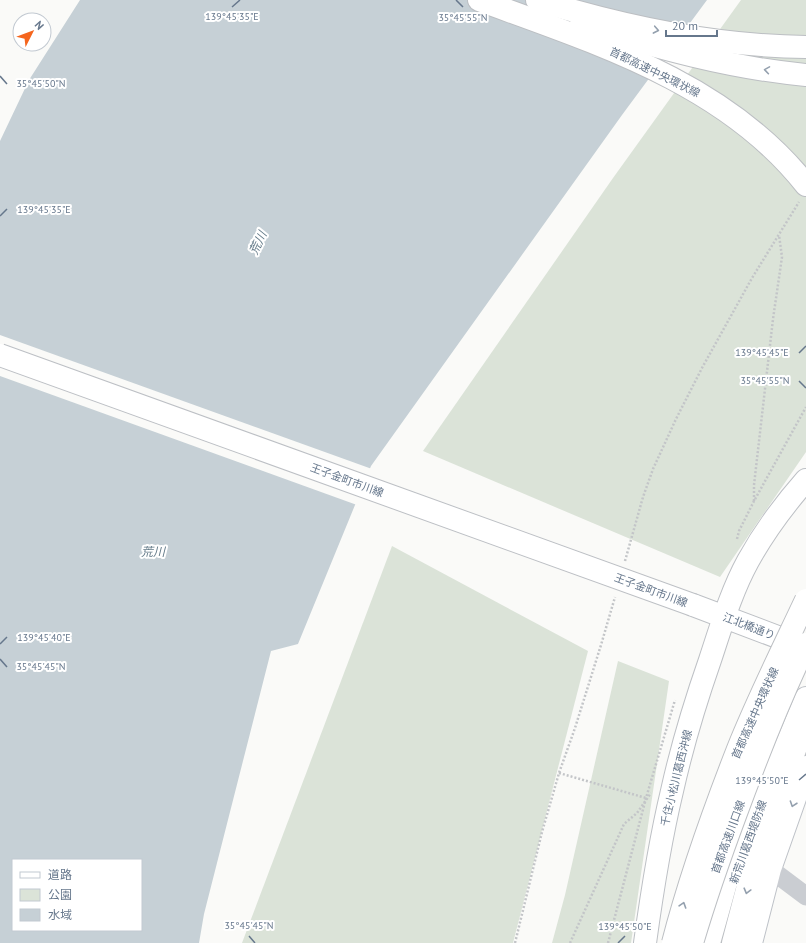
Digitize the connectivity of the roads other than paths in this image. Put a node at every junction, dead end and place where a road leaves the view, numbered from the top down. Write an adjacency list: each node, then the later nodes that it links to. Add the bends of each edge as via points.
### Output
1 (479, 0): 8 (main road, 首都高速中央環状線, via 572,34 683,84 758,135 785,161)
2 (502, 0): 6 (main road, 首都高速中央環状線, one-way to 2, via 742,66 685,54 627,39)
3 (510, 0): 7 (main road, 首都高速中央環状線, via 642,52 718,94 773,137)
4 (537, 0): 5 (main road, one-way to 5, via 619,23 692,37 746,44)
5 (806, 47)
6 (806, 75)
7 (806, 172)
8 (803, 192)
9 (0, 355): 12 (main road, 王子金町市川線, bridge)
10 (806, 480): 13 (main road, via 787,501 748,561)
11 (806, 600): 24 (main road, 首都高速中央環状線, one-way to 11, bridge, via 694,869 738,749)
12 (693, 605): 13 (main road, 江北橋通り)
13 (724, 617): 15 (main road, 江北橋通り, bridge); 23 (main road, 千住小松川葛西沖線, via 695,704 672,790)
14 (806, 644): 21 (main road, 首都高速川口線, bridge, via 756,758)
15 (806, 647)
16 (806, 657): 27 (main road, via 734,854)
17 (806, 698): 27 (main road, 新荒川葛西堤防線, via 758,812)
18 (806, 722): 28 (main road, one-way to 28, via 754,863)
19 (806, 767): 20 (main road, one-way to 20)
20 (770, 869): 22 (street); 29 (main road)
21 (714, 876): 25 (main road, 首都高速川口線, bridge); 26 (main road, bridge)
22 (806, 896)
23 (645, 943)
24 (673, 943)
25 (692, 943)
26 (697, 943)
27 (711, 943)
28 (733, 943)
29 (751, 943)

